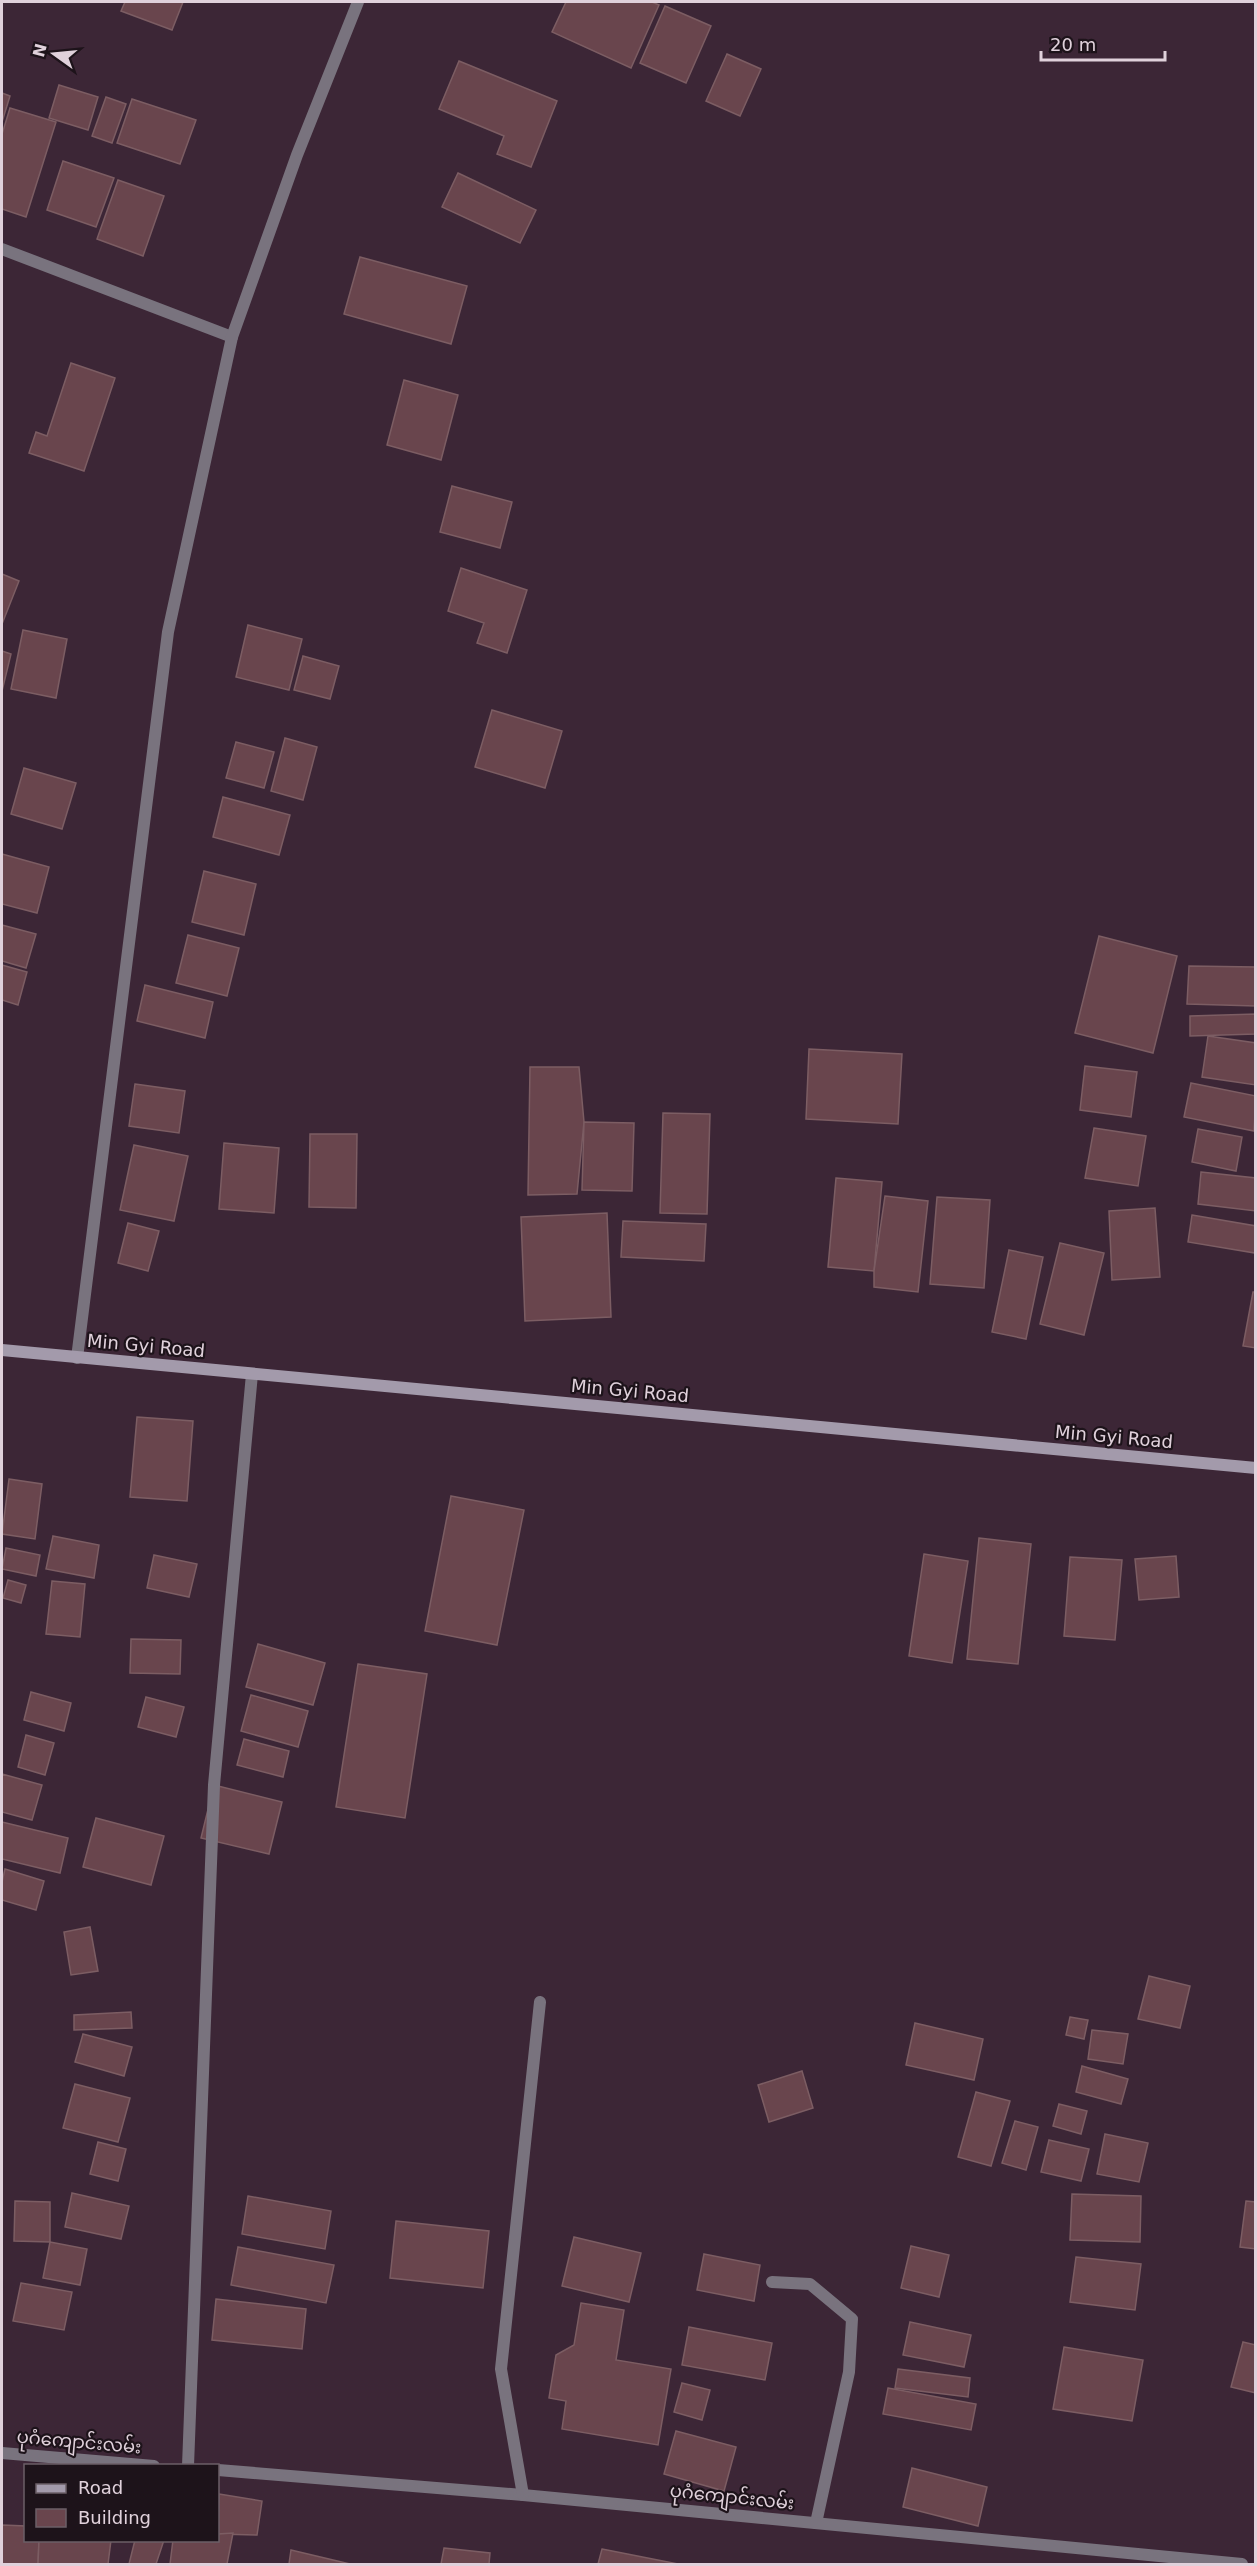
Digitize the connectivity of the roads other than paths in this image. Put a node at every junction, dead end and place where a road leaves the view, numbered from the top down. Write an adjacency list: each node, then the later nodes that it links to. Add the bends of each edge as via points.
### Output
1 (358, 2): 3 (street, via 297,155)
2 (2, 249): 3 (street)
3 (232, 337): 5 (street, via 168,632)
4 (2, 1350): 5 (main road, Min Gyi Road)
5 (77, 1358): 6 (main road, Min Gyi Road)
6 (252, 1374): 7 (main road, Min Gyi Road); 12 (street, via 214,1785)
7 (1256, 1468)
8 (540, 2002): 14 (street, via 501,2369)
9 (772, 2282): 15 (street, via 810,2284 852,2319 849,2372)
10 (2, 2454): 11 (street, ပုဂံကျောင်းလမ်း)
11 (129, 2464)
12 (188, 2464)
13 (219, 2470): 14 (street, ပုဂံကျောင်းလမ်း)
14 (523, 2494): 15 (street, ပုဂံကျောင်းလမ်း)
15 (816, 2523): 16 (street, ပုဂံကျောင်းလမ်း)
16 (1183, 2562): 17 (street, ပုဂံကျောင်းလမ်း)
17 (1242, 2565)

